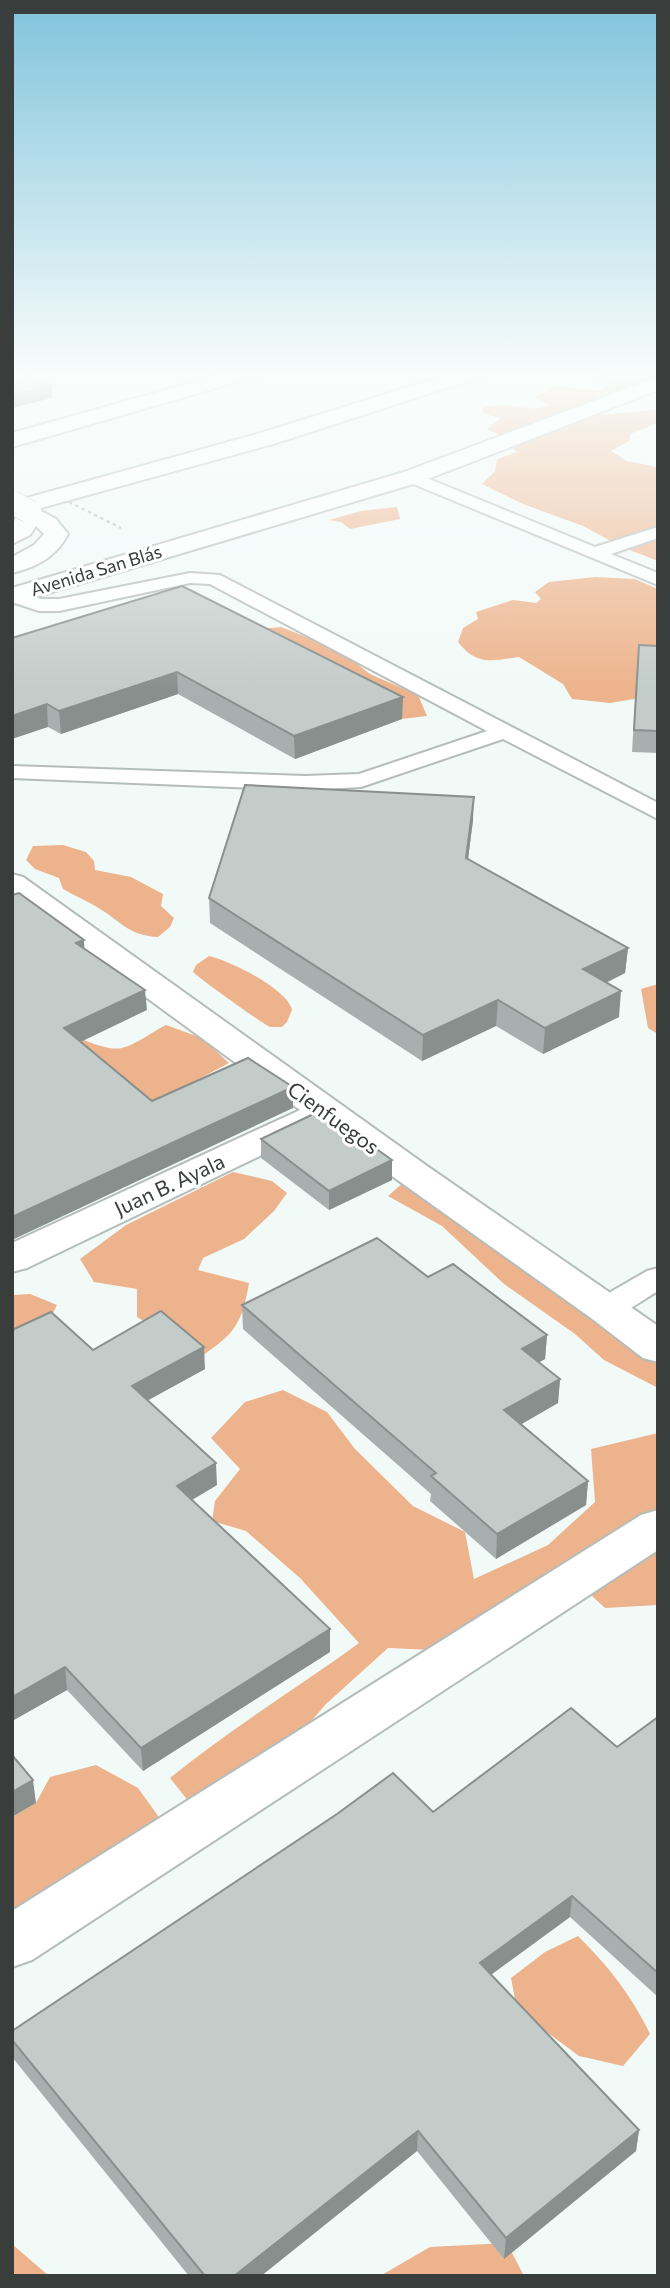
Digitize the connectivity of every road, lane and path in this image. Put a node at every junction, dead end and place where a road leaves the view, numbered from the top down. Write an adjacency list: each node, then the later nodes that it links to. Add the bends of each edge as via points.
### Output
1 (48, 478): 5 (main road)
2 (126, 478): 6 (main road)
3 (409, 478): 10 (main road, Avenida San Blás)
4 (414, 478): 9 (lane)
5 (12, 488)
6 (18, 508): 8 (main road, via 22,530); 11 (main road, via 48,524 56,534 51,546)
7 (658, 532): 9 (lane)
8 (12, 537)
9 (595, 552): 12 (lane)
10 (127, 560): 13 (main road); 14 (main road, Avenida San Blás)
11 (12, 566)
12 (658, 580)
13 (12, 586)
14 (12, 596): 15 (lane, via 38,605 59,605 190,578 214,579)
15 (505, 732): 16 (lane, via 362,780 305,783); 17 (lane)
16 (12, 772)
17 (658, 812)
18 (14, 887): 19 (main road, Cienfuegos)
19 (325, 1110): 20 (main road, Juan B. Ayala); 22 (main road, Cienfuegos)
20 (12, 1259)
21 (658, 1278): 22 (lane)
22 (606, 1308): 23 (main road, Cienfuegos)
23 (658, 1348)
24 (658, 1527): 25 (main road)
25 (12, 1942)

